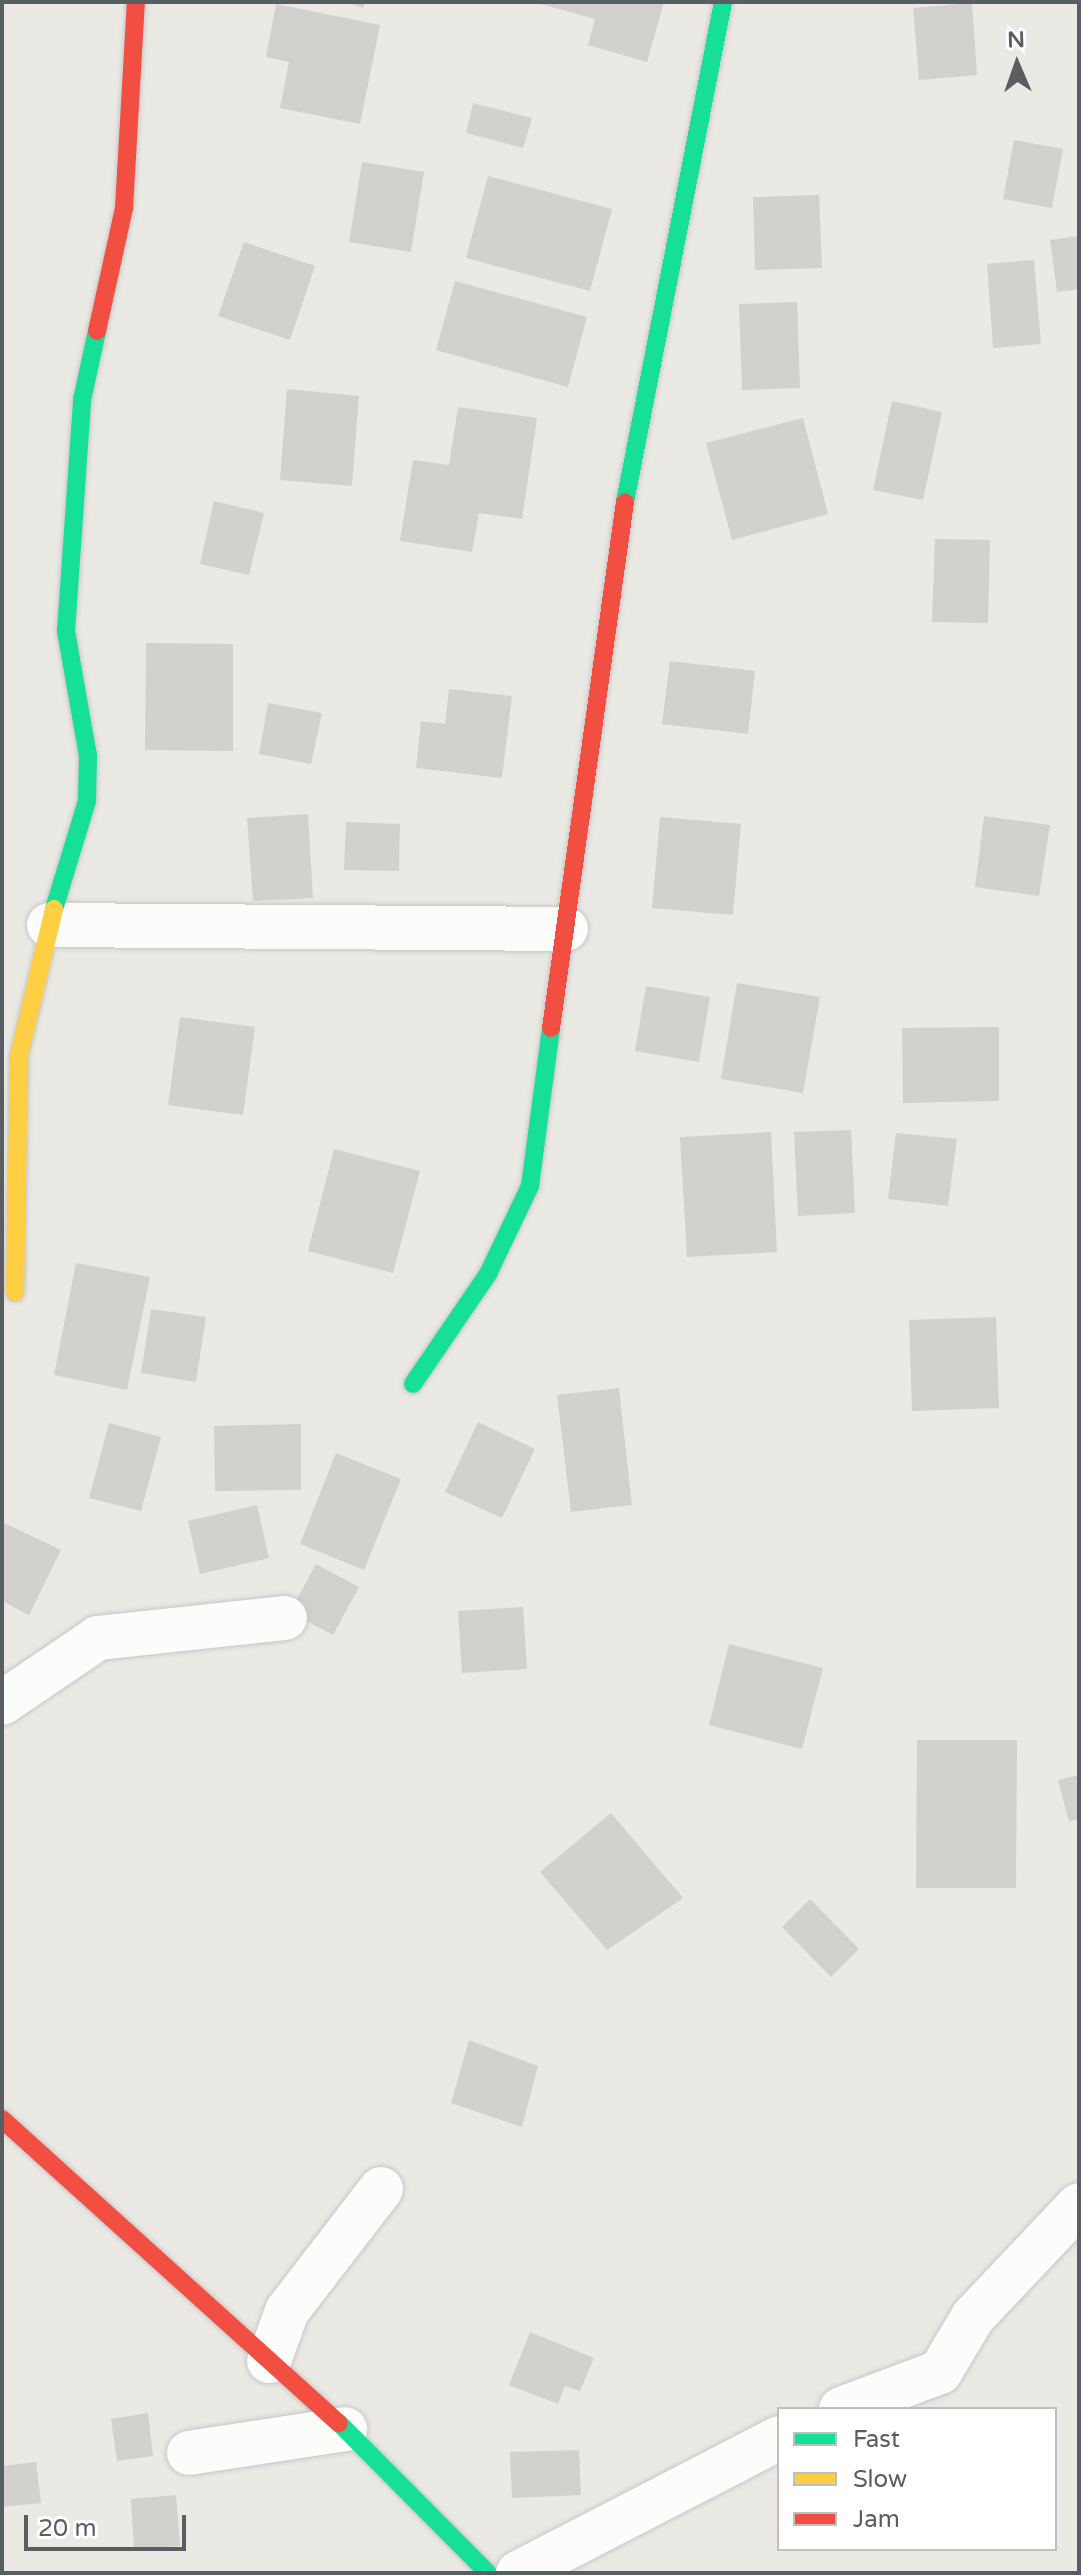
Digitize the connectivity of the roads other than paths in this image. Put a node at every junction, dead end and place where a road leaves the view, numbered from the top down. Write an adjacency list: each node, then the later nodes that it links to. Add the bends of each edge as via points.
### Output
1 (136, 2): 3 (street, via 124,208 82,400 74,479 66,631 88,756 87,801)
2 (723, 2): 4 (street, via 610,577)
3 (49, 925): 4 (street); 5 (street, via 19,1056)
4 (566, 929): 6 (street, via 530,1186 488,1274)
5 (15, 1292)
6 (413, 1384)
7 (285, 1618): 8 (street, via 98,1638)
8 (2, 1703)
9 (2, 2119): 12 (street)
10 (381, 2189): 12 (street, via 287,2311)
11 (1079, 2205): 13 (street, via 973,2317 940,2372)
12 (269, 2361): 14 (street)
13 (846, 2407)
14 (345, 2429): 16 (street); 17 (street)
15 (777, 2439): 18 (street)
16 (189, 2453)
17 (488, 2573)
18 (518, 2573)

